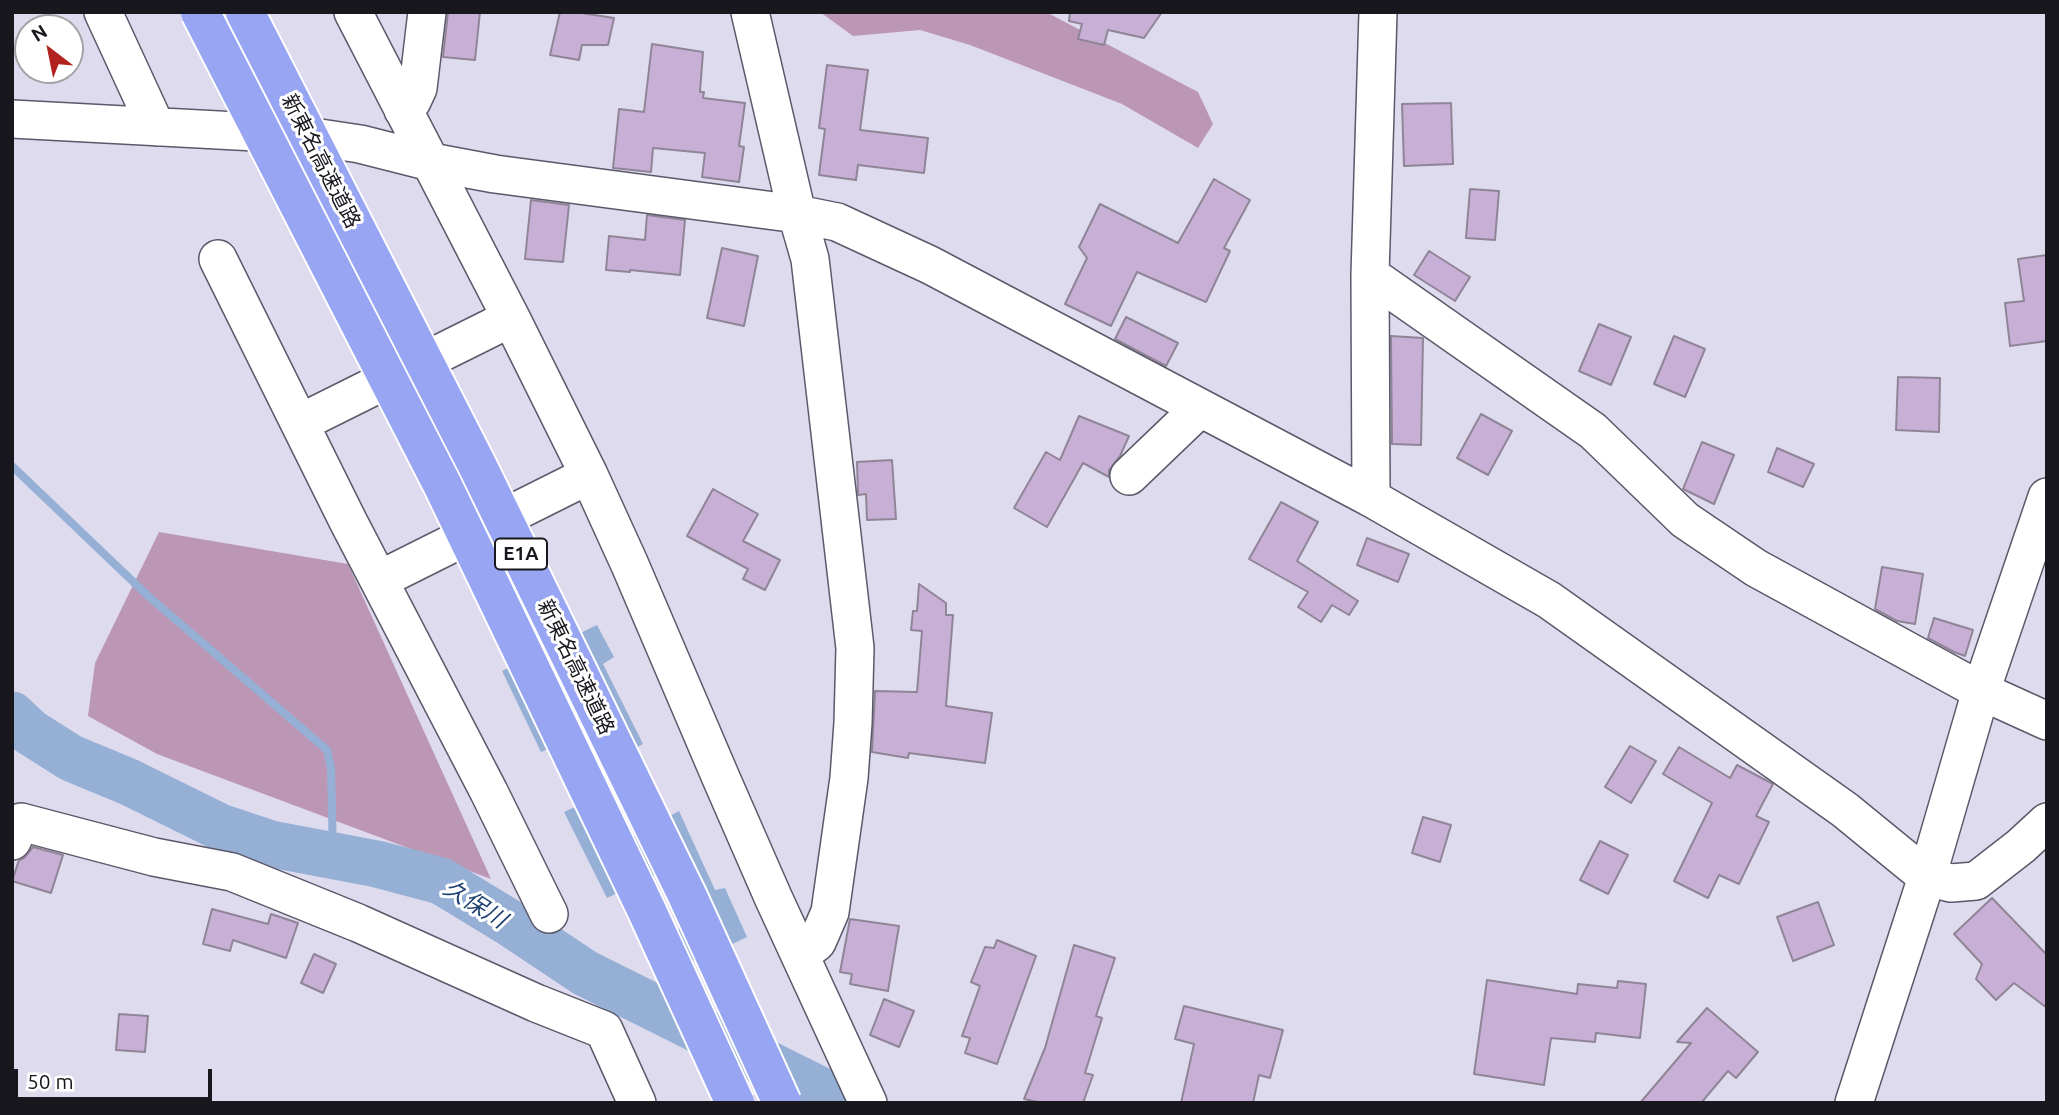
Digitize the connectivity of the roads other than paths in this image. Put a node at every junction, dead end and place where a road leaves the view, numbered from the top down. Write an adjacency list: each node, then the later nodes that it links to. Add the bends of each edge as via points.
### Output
1 (103, 12): 10 (street)
2 (200, 12): 31 (highway, 新東名高速道路 / E1A, bridge, via 443,486)
3 (245, 12): 32 (highway, 新東名高速道路 / E1A, bridge, via 484,477 687,895)
4 (353, 12): 8 (street)
5 (427, 12): 8 (street, via 418,88)
6 (750, 12): 12 (street)
7 (1378, 12): 14 (street)
8 (403, 110): 11 (street)
9 (12, 119): 10 (street)
10 (156, 127): 11 (street, via 293,134 360,144)
11 (431, 162): 12 (street); 15 (street)
12 (797, 214): 16 (street, via 837,222 930,265); 29 (street, via 810,259 855,648 849,778 830,912 817,942)
13 (218, 259): 17 (street)
14 (1370, 275): 21 (street); 23 (street, via 1593,431 1685,520 1756,568)
15 (511, 318): 17 (street); 18 (street)
16 (1200, 408): 19 (street); 21 (street)
17 (300, 423): 22 (street)
18 (589, 475): 22 (street); 29 (street)
19 (1129, 475)
20 (2047, 497): 23 (street)
21 (1371, 498): 27 (street, via 1549,600 1845,810)
22 (379, 580): 28 (street)
23 (1981, 691): 24 (street); 27 (street)
24 (2047, 721)
25 (2047, 822): 27 (street, via 1976,881 1951,883)
26 (15, 827): 30 (street, via 232,872 604,1030)
27 (1927, 877): 34 (street)
28 (548, 914)
29 (800, 956): 33 (street)
30 (637, 1103)
31 (735, 1103)
32 (782, 1103)
33 (868, 1103)
34 (1854, 1103)

